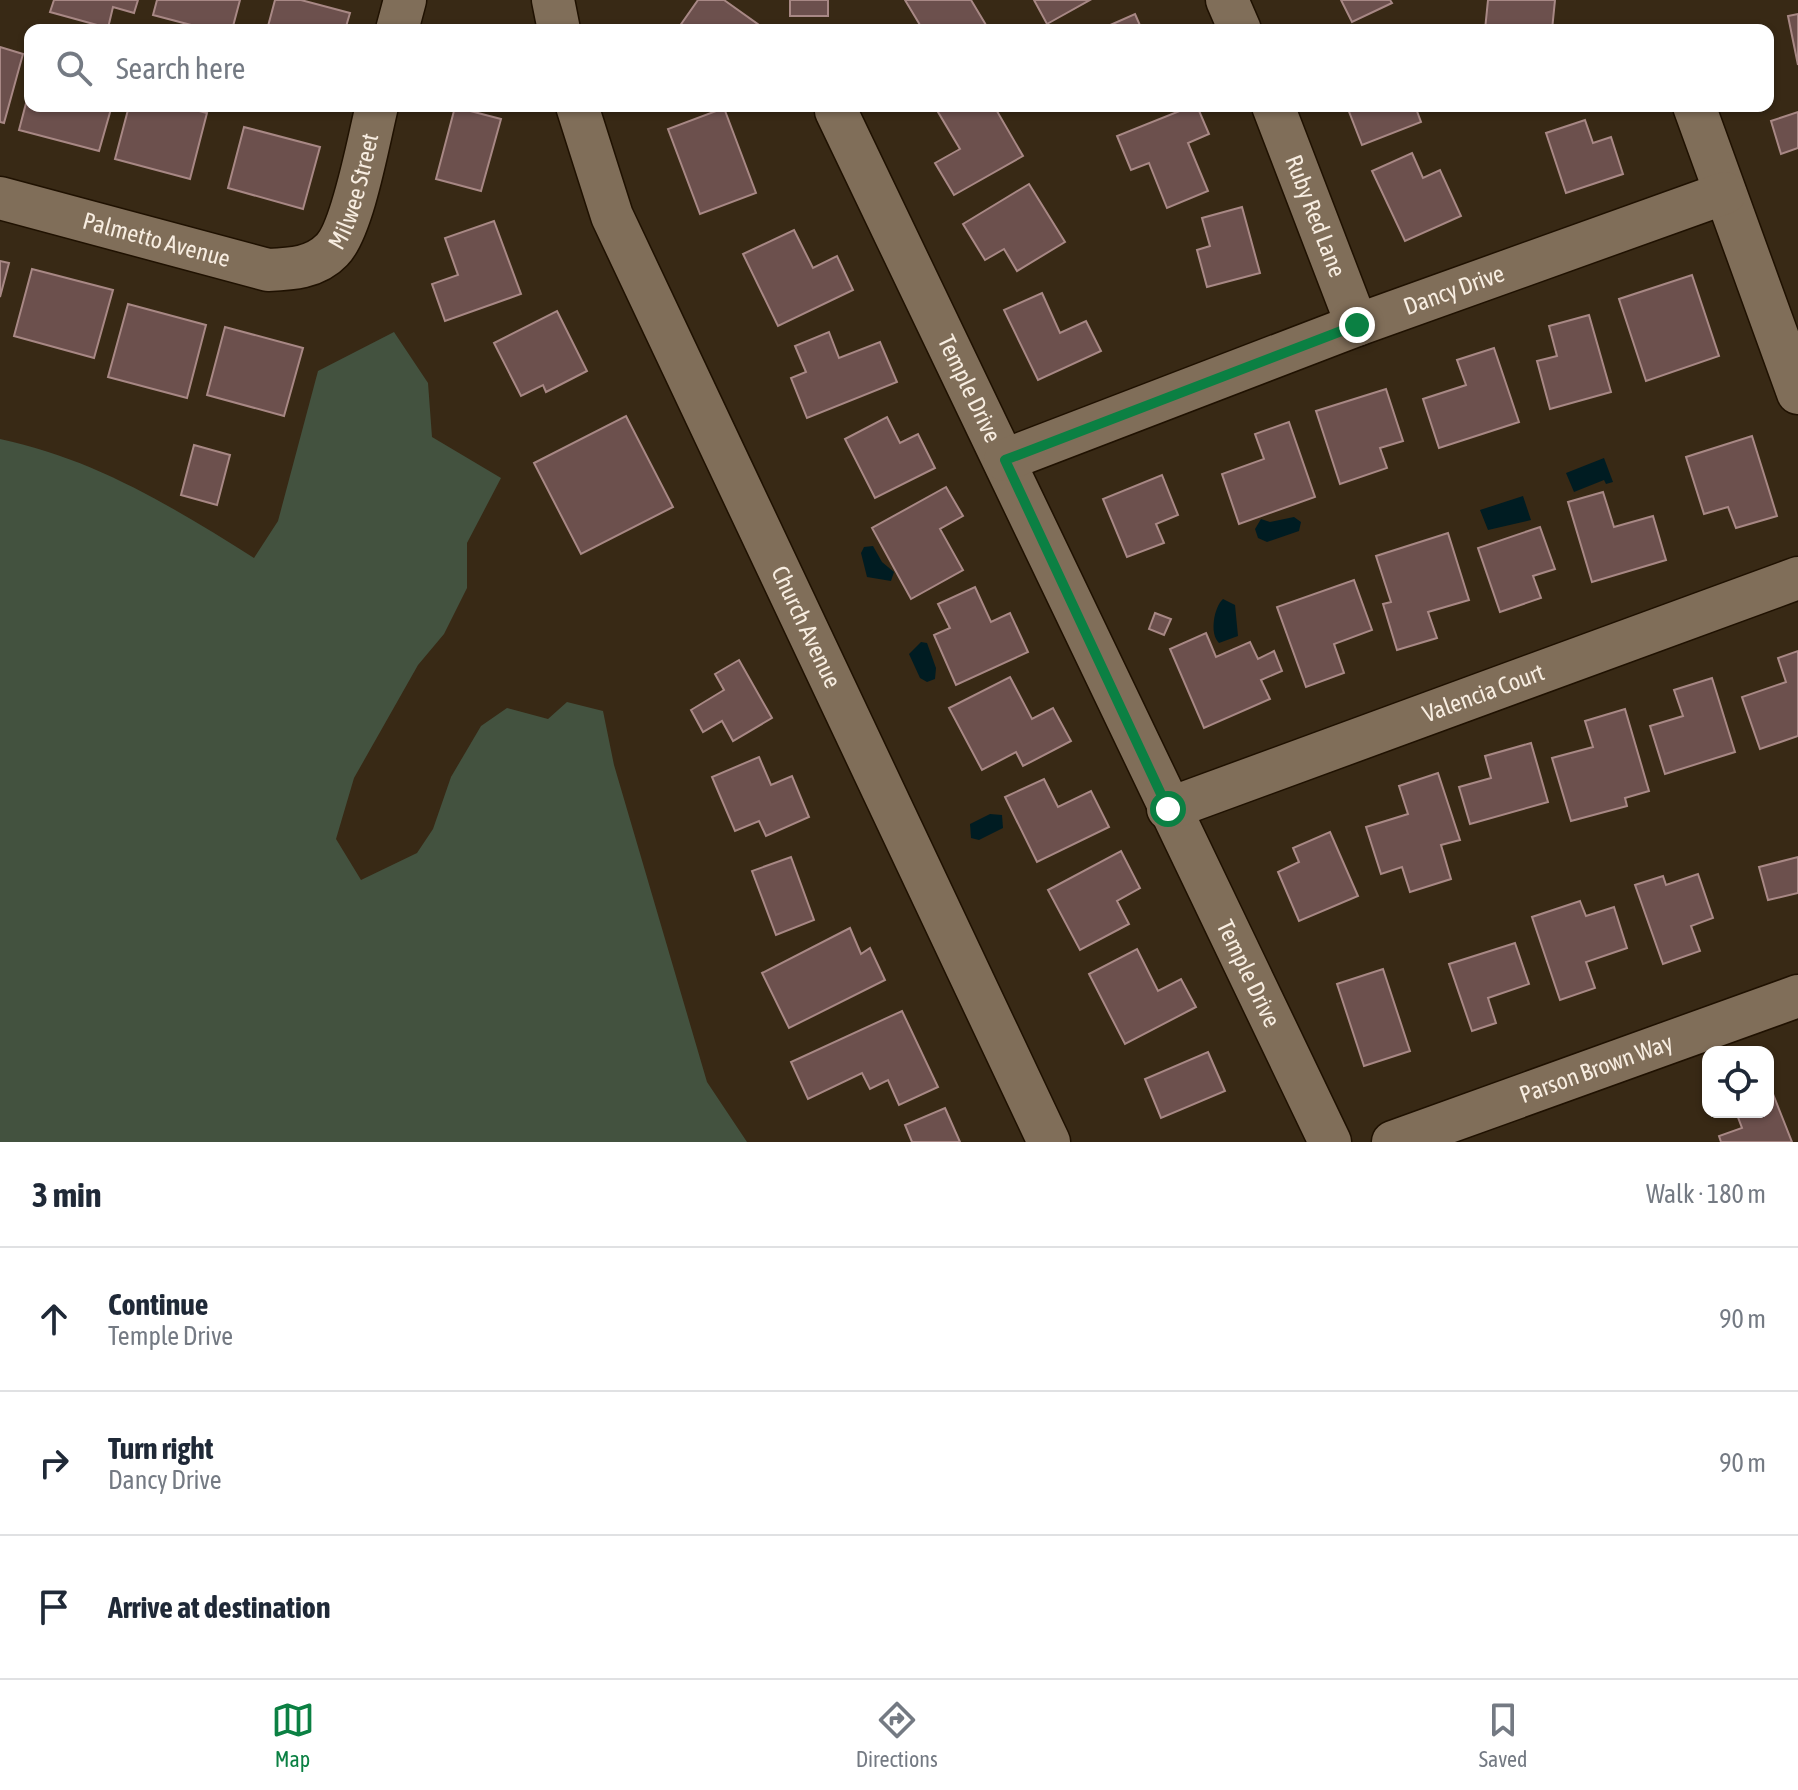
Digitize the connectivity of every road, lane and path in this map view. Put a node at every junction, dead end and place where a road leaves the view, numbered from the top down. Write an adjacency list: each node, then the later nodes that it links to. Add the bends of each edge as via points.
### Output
1 (405, 0): 4 (street)
2 (553, 0): 5 (street)
3 (1227, 0): 6 (street)
4 (399, 24)
5 (558, 24)
6 (1237, 24)
7 (375, 112): 14 (street, Milwee Street, via 346,225 333,249)
8 (579, 112): 21 (street, Church Avenue, via 612,216)
9 (836, 112): 17 (street, Temple Drive)
10 (1275, 112): 15 (street, Ruby Red Lane)
11 (1696, 112): 12 (street)
12 (1725, 193): 15 (street, Dancy Drive); 16 (street)
13 (0, 198): 14 (street, Palmetto Avenue, via 268,270)
14 (313, 263)
15 (1357, 325): 17 (street, Dancy Drive)
16 (1798, 393)
17 (1005, 460): 19 (street, Temple Drive)
18 (1798, 578): 19 (street, Valencia Court)
19 (1168, 809): 22 (street, Temple Drive)
20 (1798, 996): 23 (street, Parson Brown Way)
21 (1049, 1142)
22 (1330, 1142)
23 (1393, 1142)

